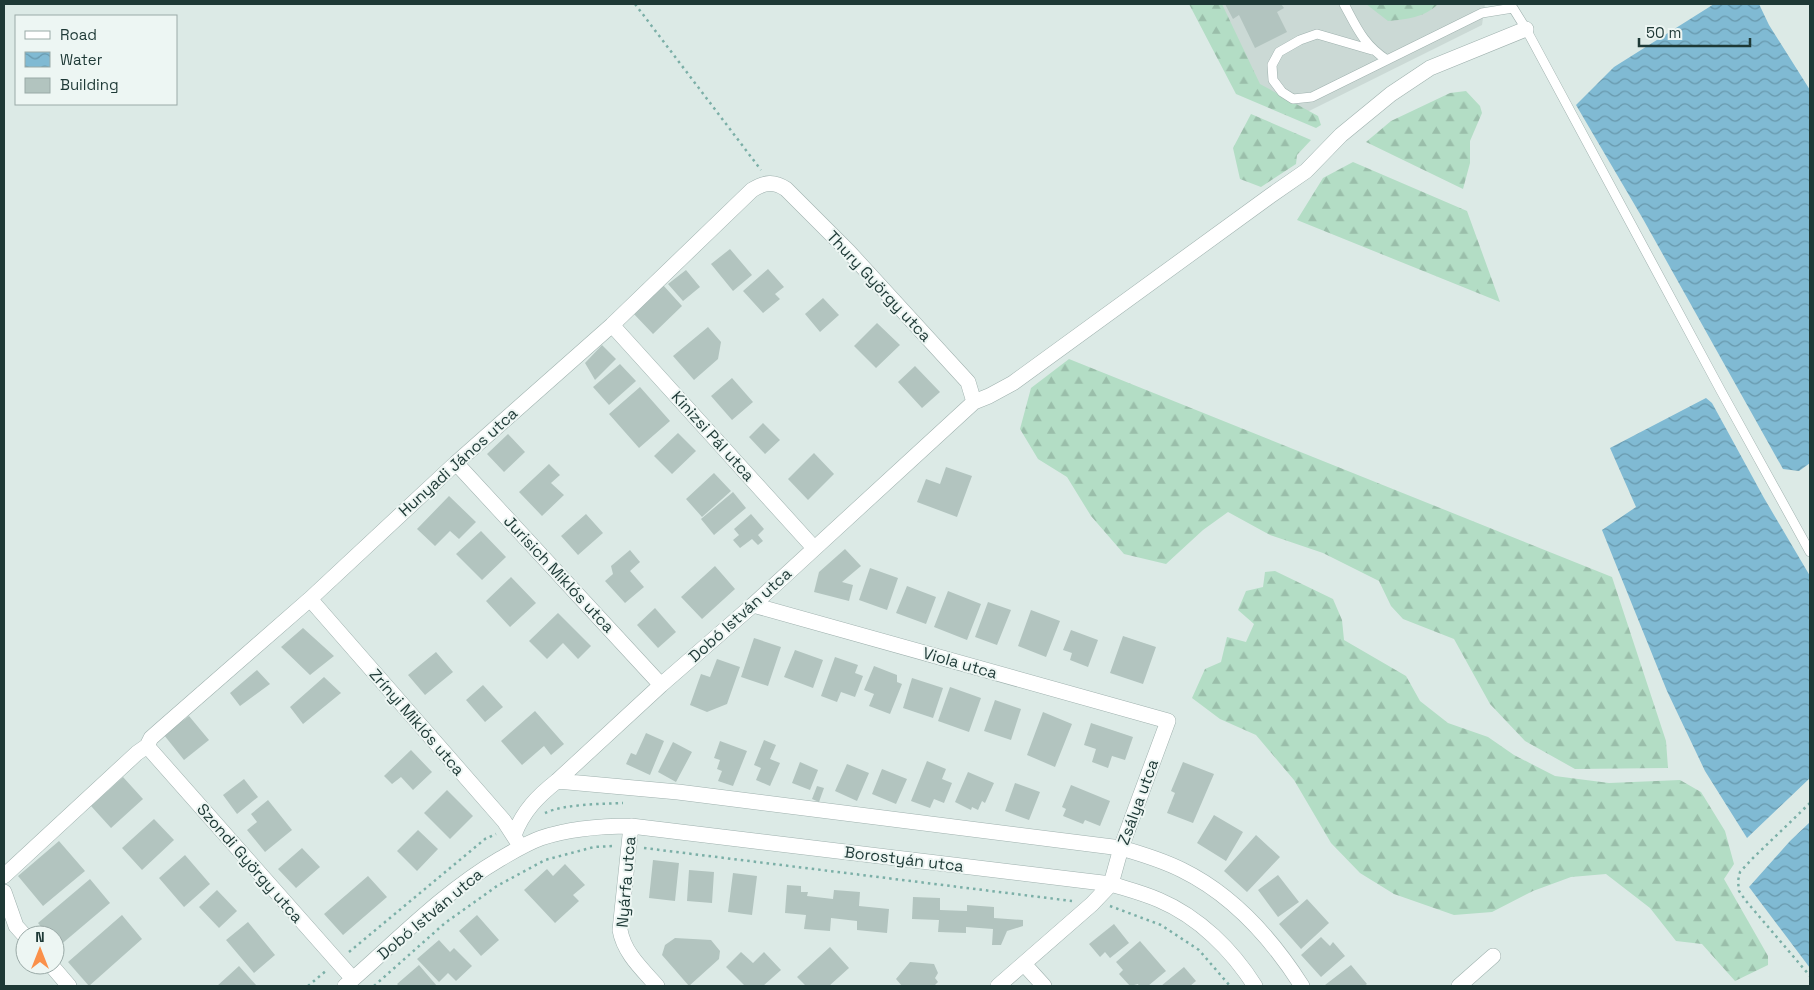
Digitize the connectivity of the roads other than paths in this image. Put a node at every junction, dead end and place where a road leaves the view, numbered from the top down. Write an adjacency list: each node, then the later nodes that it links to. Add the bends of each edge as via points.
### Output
1 (1344, 4): 4 (lane)
2 (1510, 6): 3 (lane); 5 (lane, via 1482,13)
3 (1526, 29): 8 (street, Dobó István utca, via 1430,68 1391,94 1341,135 1306,171 1013,383); 11 (lane)
4 (1372, 50): 5 (lane); 5 (lane, via 1317,34 1279,52 1272,66 1273,80 1282,92 1293,98 1312,97)
5 (1387, 60)
6 (771, 183): 7 (street, Hunyadi János utca, via 752,190); 8 (street, Thury György utca, via 786,189 848,252 968,382)
7 (612, 325): 9 (street, Hunyadi János utca); 10 (street, Kinizsi Pál utca)
8 (974, 402): 10 (street, Dobó István utca)
9 (456, 463): 12 (street, Hunyadi János utca); 14 (street, Jurisich Miklós utca)
10 (814, 548): 13 (street, Dobó István utca)
11 (1810, 552)
12 (310, 599): 16 (street, Hunyadi János utca, via 151,738); 19 (street, Zrínyi Miklós utca)
13 (753, 605): 14 (street, Dobó István utca); 15 (street, Viola utca)
14 (661, 685): 17 (street, Dobó István utca)
15 (1168, 721): 20 (street, Zsálya utca)
16 (147, 746): 21 (street, Hunyadi János utca); 28 (street, Szondi György utca, via 338,962)
17 (558, 781): 19 (street, Dobó István utca, via 531,805); 20 (street, via 697,794)
18 (631, 826): 19 (street, Borostyán utca, via 597,826 540,838); 22 (street, Borostyán utca); 30 (street, Nyárfa utca, via 620,930 628,952)
19 (515, 834): 28 (street, Dobó István utca)
20 (1121, 848): 22 (street, Zsálya utca); 34 (street, via 1184,870 1243,911)
21 (4, 876)
22 (1111, 884): 26 (street); 33 (street, Borostyán utca, via 1160,900 1203,927 1228,950)
23 (4, 892): 24 (street)
24 (16, 925)
25 (1493, 956): 35 (street)
26 (1024, 964): 31 (street); 32 (street)
27 (60, 975): 29 (street)
28 (349, 983)
29 (69, 986)
30 (657, 986)
31 (998, 986)
32 (1044, 986)
33 (1255, 986)
34 (1302, 986)
35 (1459, 986)

